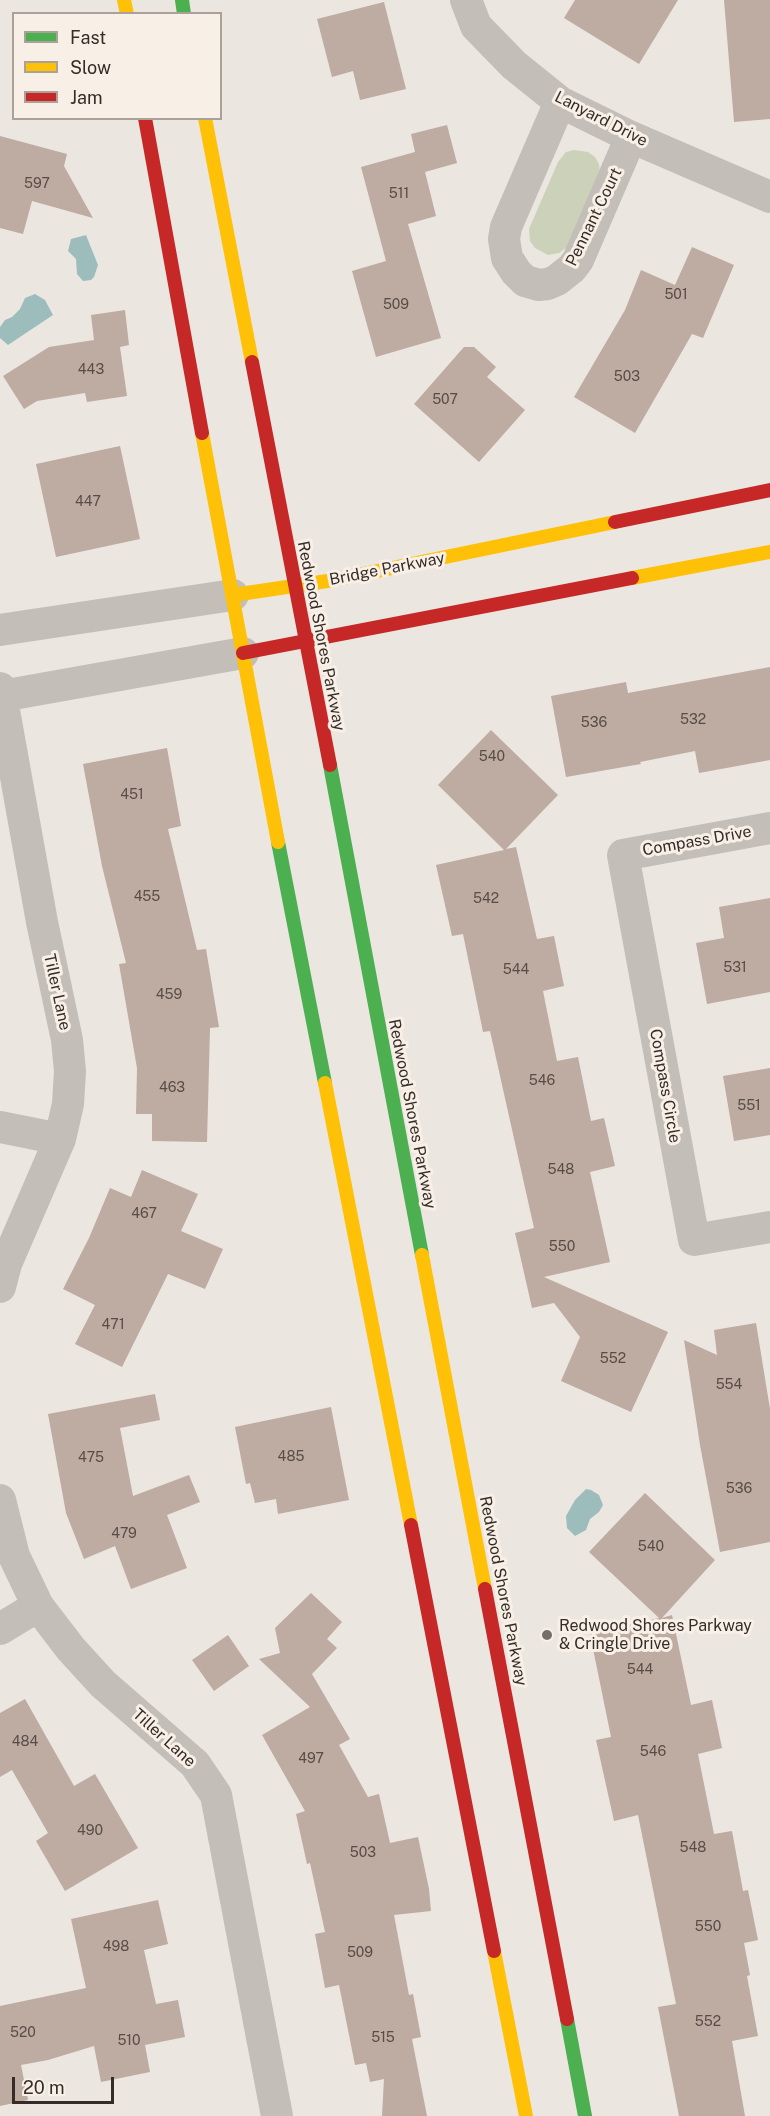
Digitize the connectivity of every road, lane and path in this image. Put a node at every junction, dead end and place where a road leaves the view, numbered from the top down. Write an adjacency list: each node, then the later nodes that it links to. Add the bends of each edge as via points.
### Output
1 (466, 0): 2 (street, Lanyard Drive, via 476,26)
2 (560, 102): 5 (street, Lanyard Drive); 5 (street, Pennant Court, via 506,227 507,258 525,281 548,284 578,260)
3 (145, 120): 10 (main road)
4 (205, 120): 9 (main road, Redwood Shores Parkway)
5 (632, 137): 6 (street, Lanyard Drive)
6 (770, 197)
7 (770, 490): 9 (main road, Bridge Parkway)
8 (770, 552): 12 (main road)
9 (296, 586): 10 (main road, Bridge Parkway); 12 (main road, Redwood Shores Parkway)
10 (232, 595): 11 (street, Bridge Parkway); 13 (main road)
11 (0, 630)
12 (306, 640): 13 (main road); 26 (main road, Redwood Shores Parkway)
13 (243, 653): 14 (street); 25 (main road)
14 (1, 692): 18 (street, Tiller Lane, via 42,922 68,1040 68,1104)
15 (770, 828): 16 (street, Compass Drive)
16 (623, 855): 19 (street, Compass Circle, via 694,1240)
17 (0, 1127): 18 (street)
18 (60, 1139): 20 (street, Tiller Lane, via 6,1264)
19 (770, 1227)
20 (0, 1287)
21 (0, 1500): 22 (street, Tiller Lane, via 14,1556)
22 (38, 1606): 23 (street); 24 (street, Tiller Lane, via 103,1684 195,1764 216,1795)
23 (0, 1629)
24 (277, 2116)
25 (526, 2116)
26 (585, 2116)

